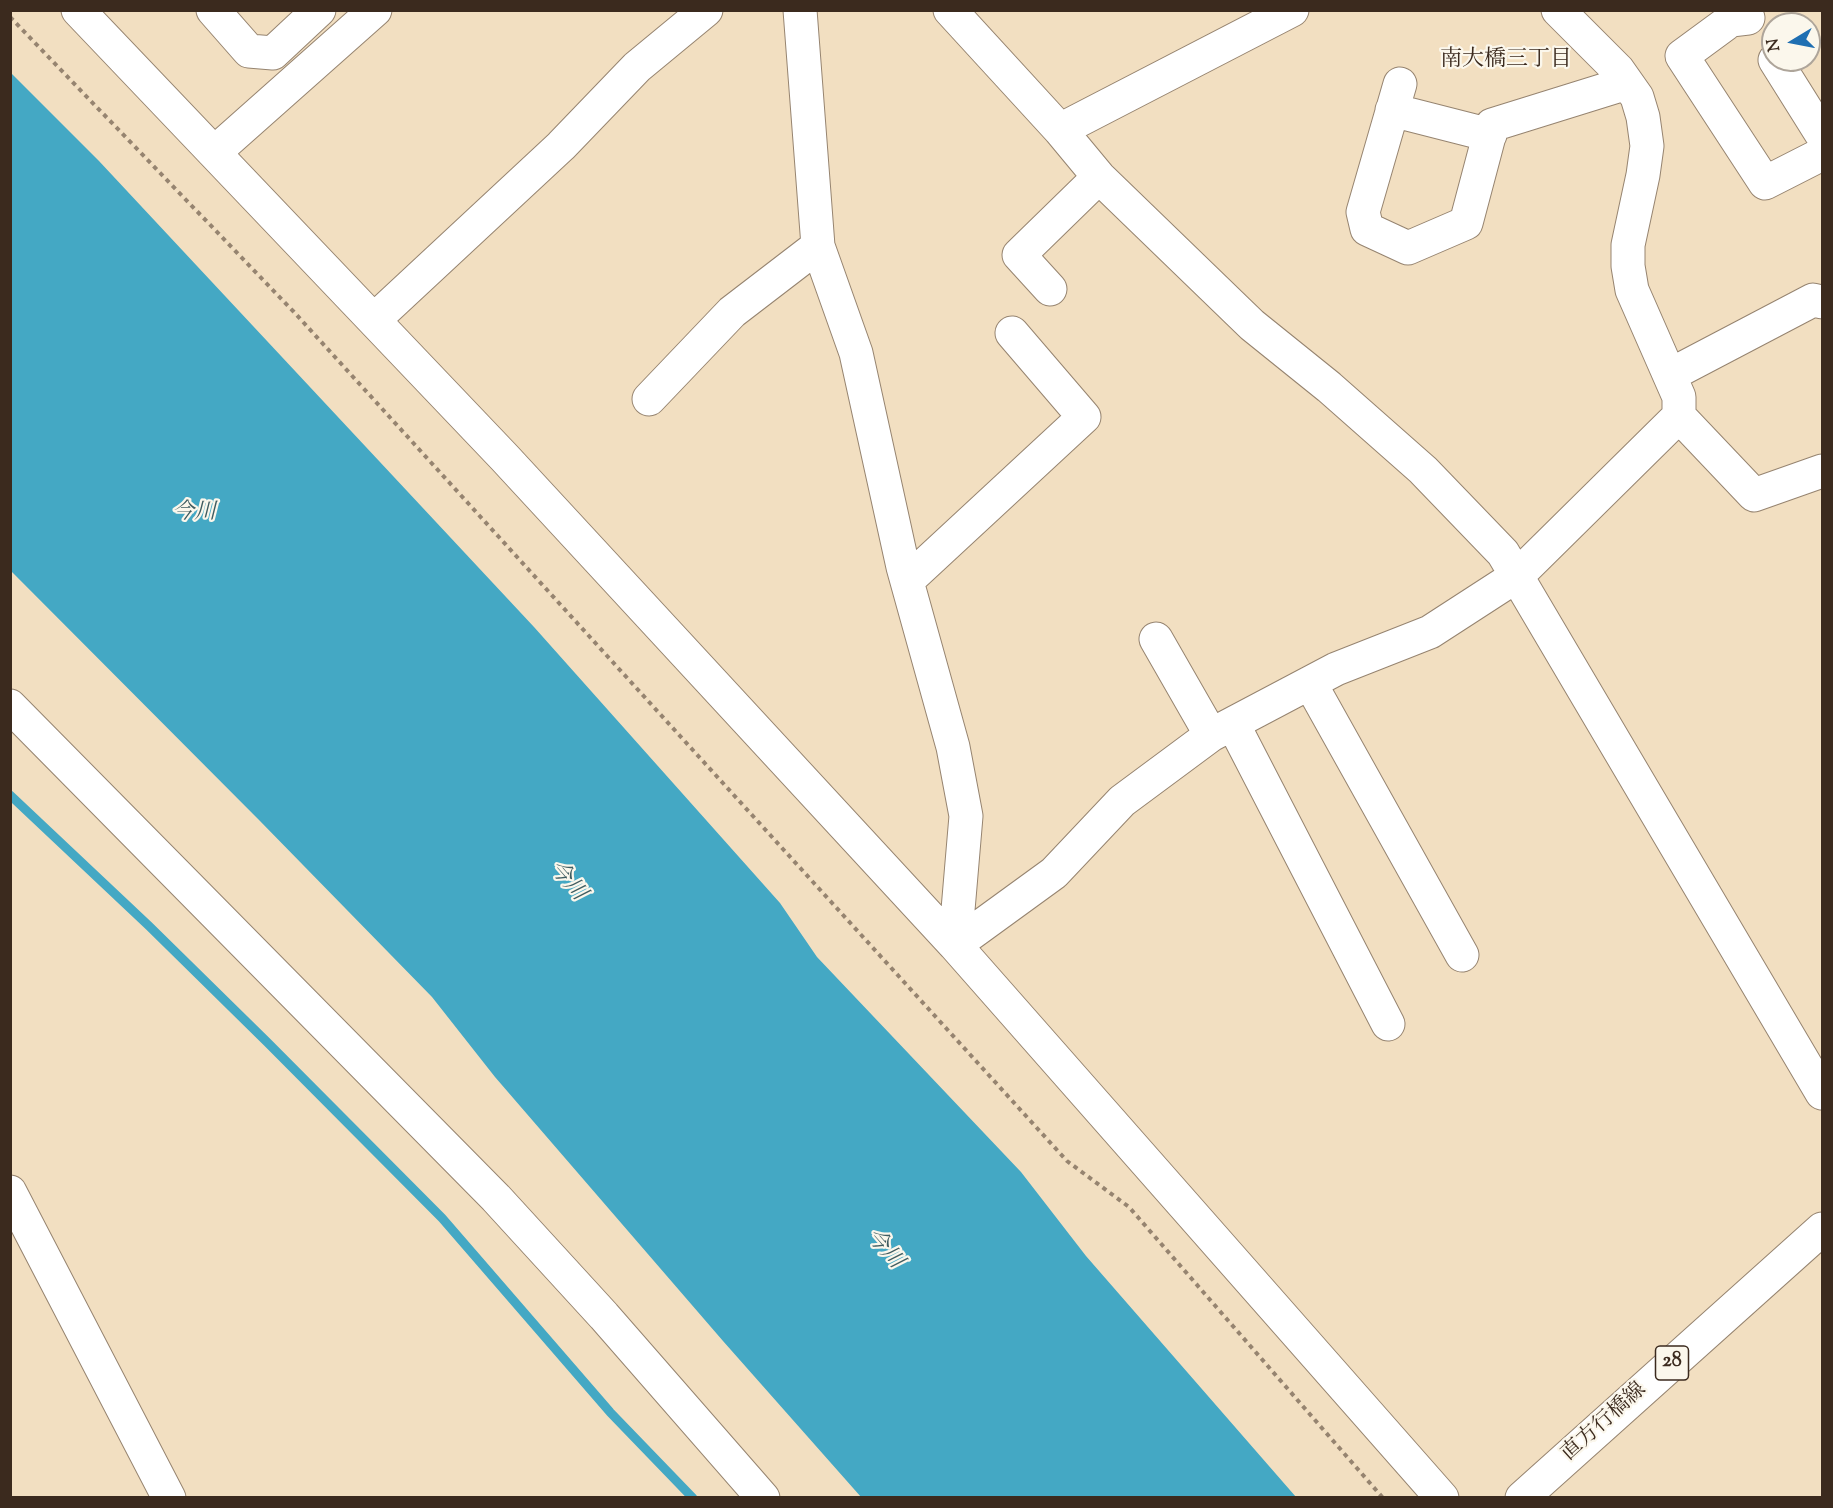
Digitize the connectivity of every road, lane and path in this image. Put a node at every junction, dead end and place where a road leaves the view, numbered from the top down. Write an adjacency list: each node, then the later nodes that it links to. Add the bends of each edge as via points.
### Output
1 (78, 10): 18 (street)
2 (213, 10): 3 (street, via 249,51 273,53)
3 (319, 10)
4 (375, 10): 18 (street)
5 (706, 10): 24 (street, via 637,67 561,146)
6 (800, 10): 21 (street)
7 (950, 10): 15 (street)
8 (1558, 10): 14 (street)
9 (1280, 13): 15 (street)
10 (1741, 15): 12 (street); 19 (street, via 1682,56 1765,183)
11 (10, 17): 44 (path, via 294,312 1067,1161 1129,1207)
12 (1761, 42)
13 (1782, 72): 17 (street)
14 (1627, 83): 16 (street, via 1492,125); 26 (street, via 1637,97 1647,146 1628,245 1628,267 1632,290)
15 (1060, 130): 20 (street)
16 (1490, 135): 16 (street, via 1466,223 1408,248 1367,229 1363,212 1396,97)
17 (1822, 135)
18 (215, 152): 24 (street)
19 (1822, 154)
20 (1099, 177): 22 (street, via 1019,255); 30 (street, via 1252,325 1423,470 1503,553)
21 (818, 246): 27 (street, via 732,312); 31 (street, via 856,353)
22 (1050, 289)
23 (1822, 302): 26 (street, via 1813,300)
24 (374, 320): 36 (street)
25 (1012, 333): 31 (street, via 1084,417)
26 (1670, 375): 28 (street, via 1679,397)
27 (650, 399)
28 (1679, 416): 29 (street, via 1754,495); 30 (street)
29 (1822, 471)
30 (1518, 575): 33 (street, via 1430,632); 39 (street)
31 (907, 581): 36 (street, via 953,747 966,816)
32 (1156, 639): 35 (street)
33 (1310, 683): 35 (street); 37 (street)
34 (10, 706): 43 (street, via 496,1198)
35 (1222, 730): 36 (street, via 1122,801 1054,873); 38 (street)
36 (955, 945): 45 (street)
37 (1462, 955)
38 (1388, 1024)
39 (1822, 1094)
40 (10, 1192): 42 (street)
41 (1822, 1229): 46 (street, 直方行橋線 / 28)
42 (169, 1497)
43 (763, 1497)
44 (1383, 1497)
45 (1442, 1497)
46 (1522, 1497)

